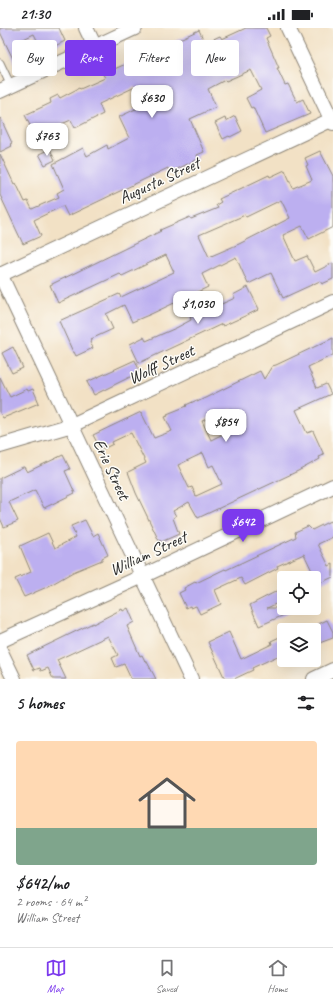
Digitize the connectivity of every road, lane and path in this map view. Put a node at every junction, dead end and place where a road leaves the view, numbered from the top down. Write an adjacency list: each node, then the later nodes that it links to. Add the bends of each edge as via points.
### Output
1 (86, 28): 4 (street)
2 (135, 28): 5 (street)
3 (288, 28): 9 (street)
4 (92, 40)
5 (110, 40)
6 (65, 61): 8 (street)
7 (0, 63): 8 (lane)
8 (6, 89)
9 (332, 120): 10 (street, Augusta Street)
10 (0, 274): 12 (street, Erie Street)
11 (333, 302): 12 (street, Wolff Street)
12 (72, 425): 13 (street, Wolff Street); 15 (street, Erie Street)
13 (0, 446)
14 (333, 486): 15 (street, William Street)
15 (143, 576): 16 (street, William Street); 20 (street, Erie Street)
16 (0, 641)
17 (0, 650): 19 (street)
18 (333, 670): 21 (street)
19 (14, 679)
20 (191, 679)
21 (314, 679)

